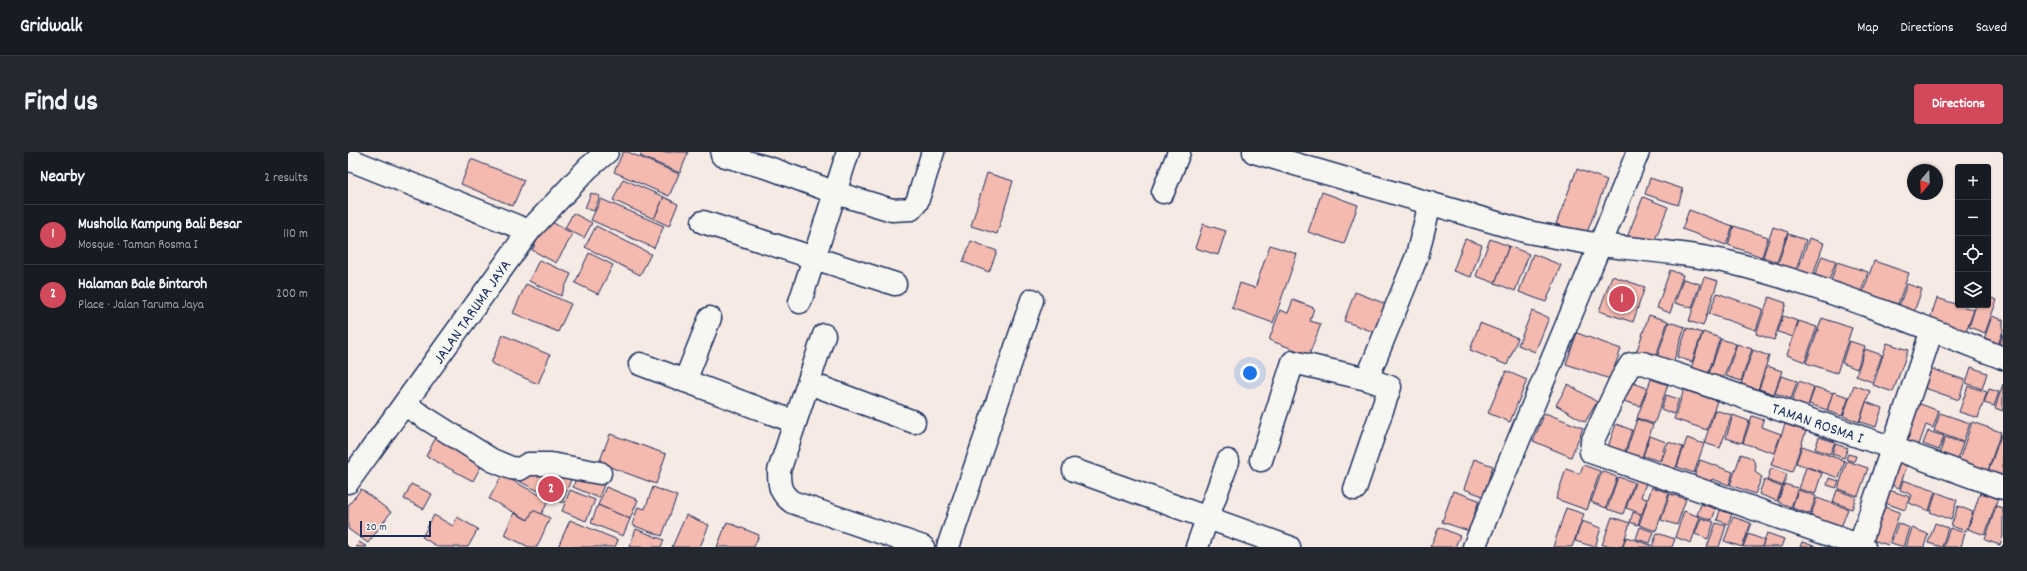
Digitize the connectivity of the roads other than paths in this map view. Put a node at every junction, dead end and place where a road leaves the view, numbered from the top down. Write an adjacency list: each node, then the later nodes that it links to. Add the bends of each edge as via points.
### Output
1 (607, 152): 14 (street, JALAN TARUMA JAYA)
2 (848, 152): 11 (street)
3 (933, 152): 11 (street, via 916,202 911,209 892,210)
4 (1179, 152): 10 (street)
5 (1254, 152): 12 (street)
6 (1638, 152): 15 (street)
7 (722, 155): 9 (street)
8 (348, 159): 14 (street)
9 (775, 160): 11 (street)
10 (1162, 192)
11 (836, 193): 16 (street)
12 (1430, 203): 15 (street, via 1528,232); 25 (street, via 1417,256)
13 (703, 222): 16 (street)
14 (528, 230): 28 (street, JALAN TARUMA JAYA)
15 (1600, 245): 21 (street, via 1692,255 1731,263 1796,281); 45 (street)
16 (814, 257): 17 (street); 19 (street)
17 (896, 284)
18 (1032, 300): 42 (street)
19 (800, 302)
20 (710, 318): 26 (street)
21 (1932, 330): 23 (street); 31 (street)
22 (824, 335): 27 (street)
23 (2003, 358)
24 (640, 364): 26 (street)
25 (1367, 379): 32 (street, via 1294,362); 38 (street, via 1390,387)
26 (685, 381): 29 (street)
27 (809, 383): 29 (street); 30 (street)
28 (405, 405): 35 (street, via 492,460 511,468 520,469 528,464 551,464); 36 (street, JALAN TARUMA JAYA)
29 (795, 422): 41 (street, via 779,471 779,484 783,495 792,502)
30 (914, 422)
31 (1893, 448): 37 (street, TAMAN ROSMA I); 40 (street); 40 (street, TAMAN ROSMA I, via 1643,363 1631,364 1592,442 1590,452)
32 (1261, 460)
33 (1228, 461): 39 (street)
34 (1074, 470): 39 (street)
35 (600, 473)
36 (348, 482)
37 (2003, 488)
38 (1355, 489)
39 (1207, 518): 43 (street); 44 (street)
40 (1861, 546)
41 (923, 547)
42 (948, 547)
43 (1197, 547)
44 (1288, 547)
45 (1474, 547)

